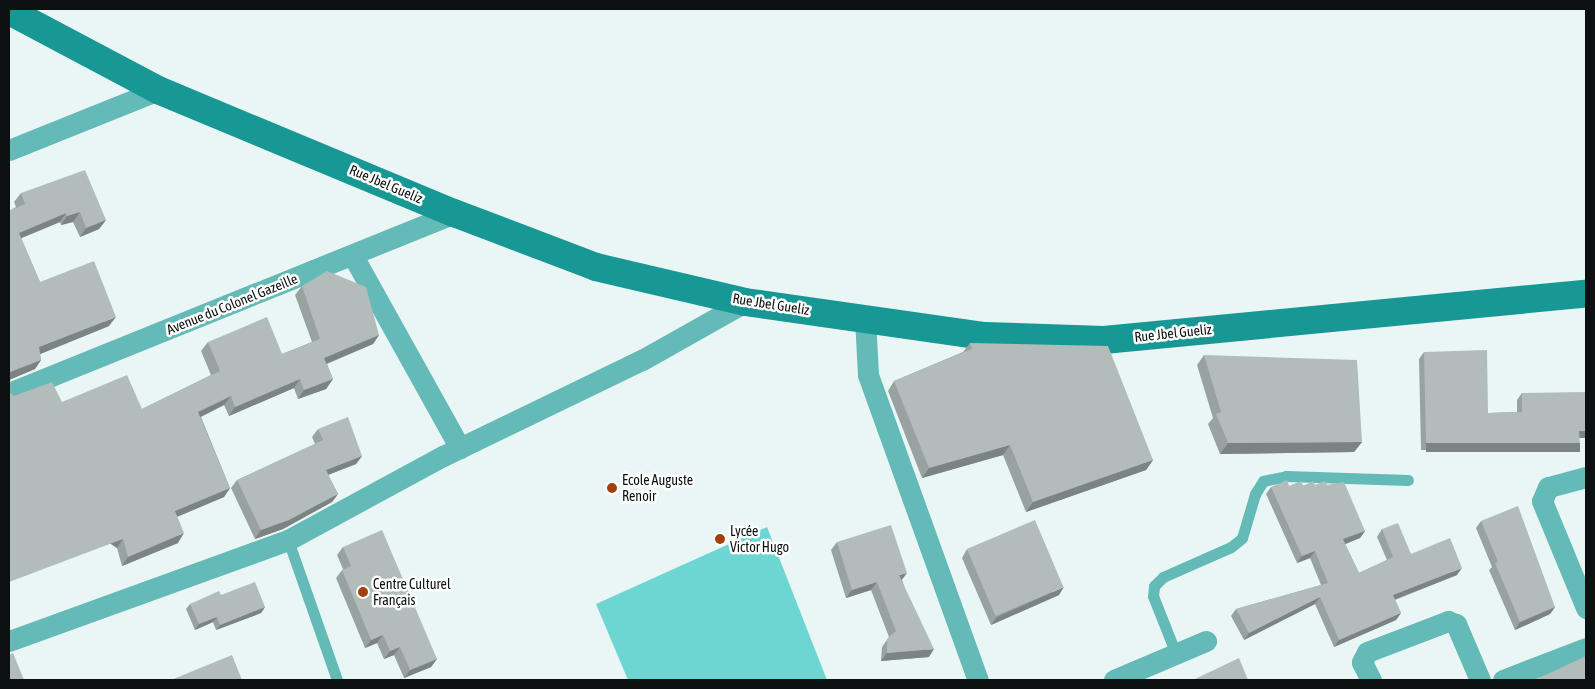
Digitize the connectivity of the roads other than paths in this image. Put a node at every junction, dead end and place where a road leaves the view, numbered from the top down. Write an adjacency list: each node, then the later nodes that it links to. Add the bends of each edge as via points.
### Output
1 (9, 11): 2 (street, Rue Jbel Gueliz)
2 (158, 90): 3 (street); 4 (street, Rue Jbel Gueliz)
3 (9, 150)
4 (454, 213): 5 (street, Avenue du Colonel Gazeille); 7 (street, Rue Jbel Gueliz, via 596,267)
5 (353, 256): 9 (street, Avenue du Colonel Gazeille); 10 (street)
6 (1586, 294): 8 (street, Rue Jbel Gueliz, via 1104,340 985,336)
7 (745, 302): 8 (street, Rue Jbel Gueliz); 10 (street, via 642,360)
8 (865, 319): 20 (street, via 868,375)
9 (9, 393)
10 (460, 448): 13 (street)
11 (1586, 477): 14 (street, via 1548,487 1542,501)
12 (1408, 480): 18 (lane, via 1286,476 1263,481 1254,494 1248,526 1242,538 1231,547 1163,577 1154,586 1153,596)
13 (288, 540): 16 (street); 19 (lane)
14 (1586, 608)
15 (1206, 640): 18 (street)
16 (9, 641)
17 (1586, 648): 24 (street)
18 (1176, 654): 21 (street)
19 (337, 680)
20 (978, 680)
21 (1114, 680)
22 (1371, 680): 23 (street, via 1362,662 1367,652 1448,621 1456,624)
23 (1480, 680)
24 (1503, 680)

